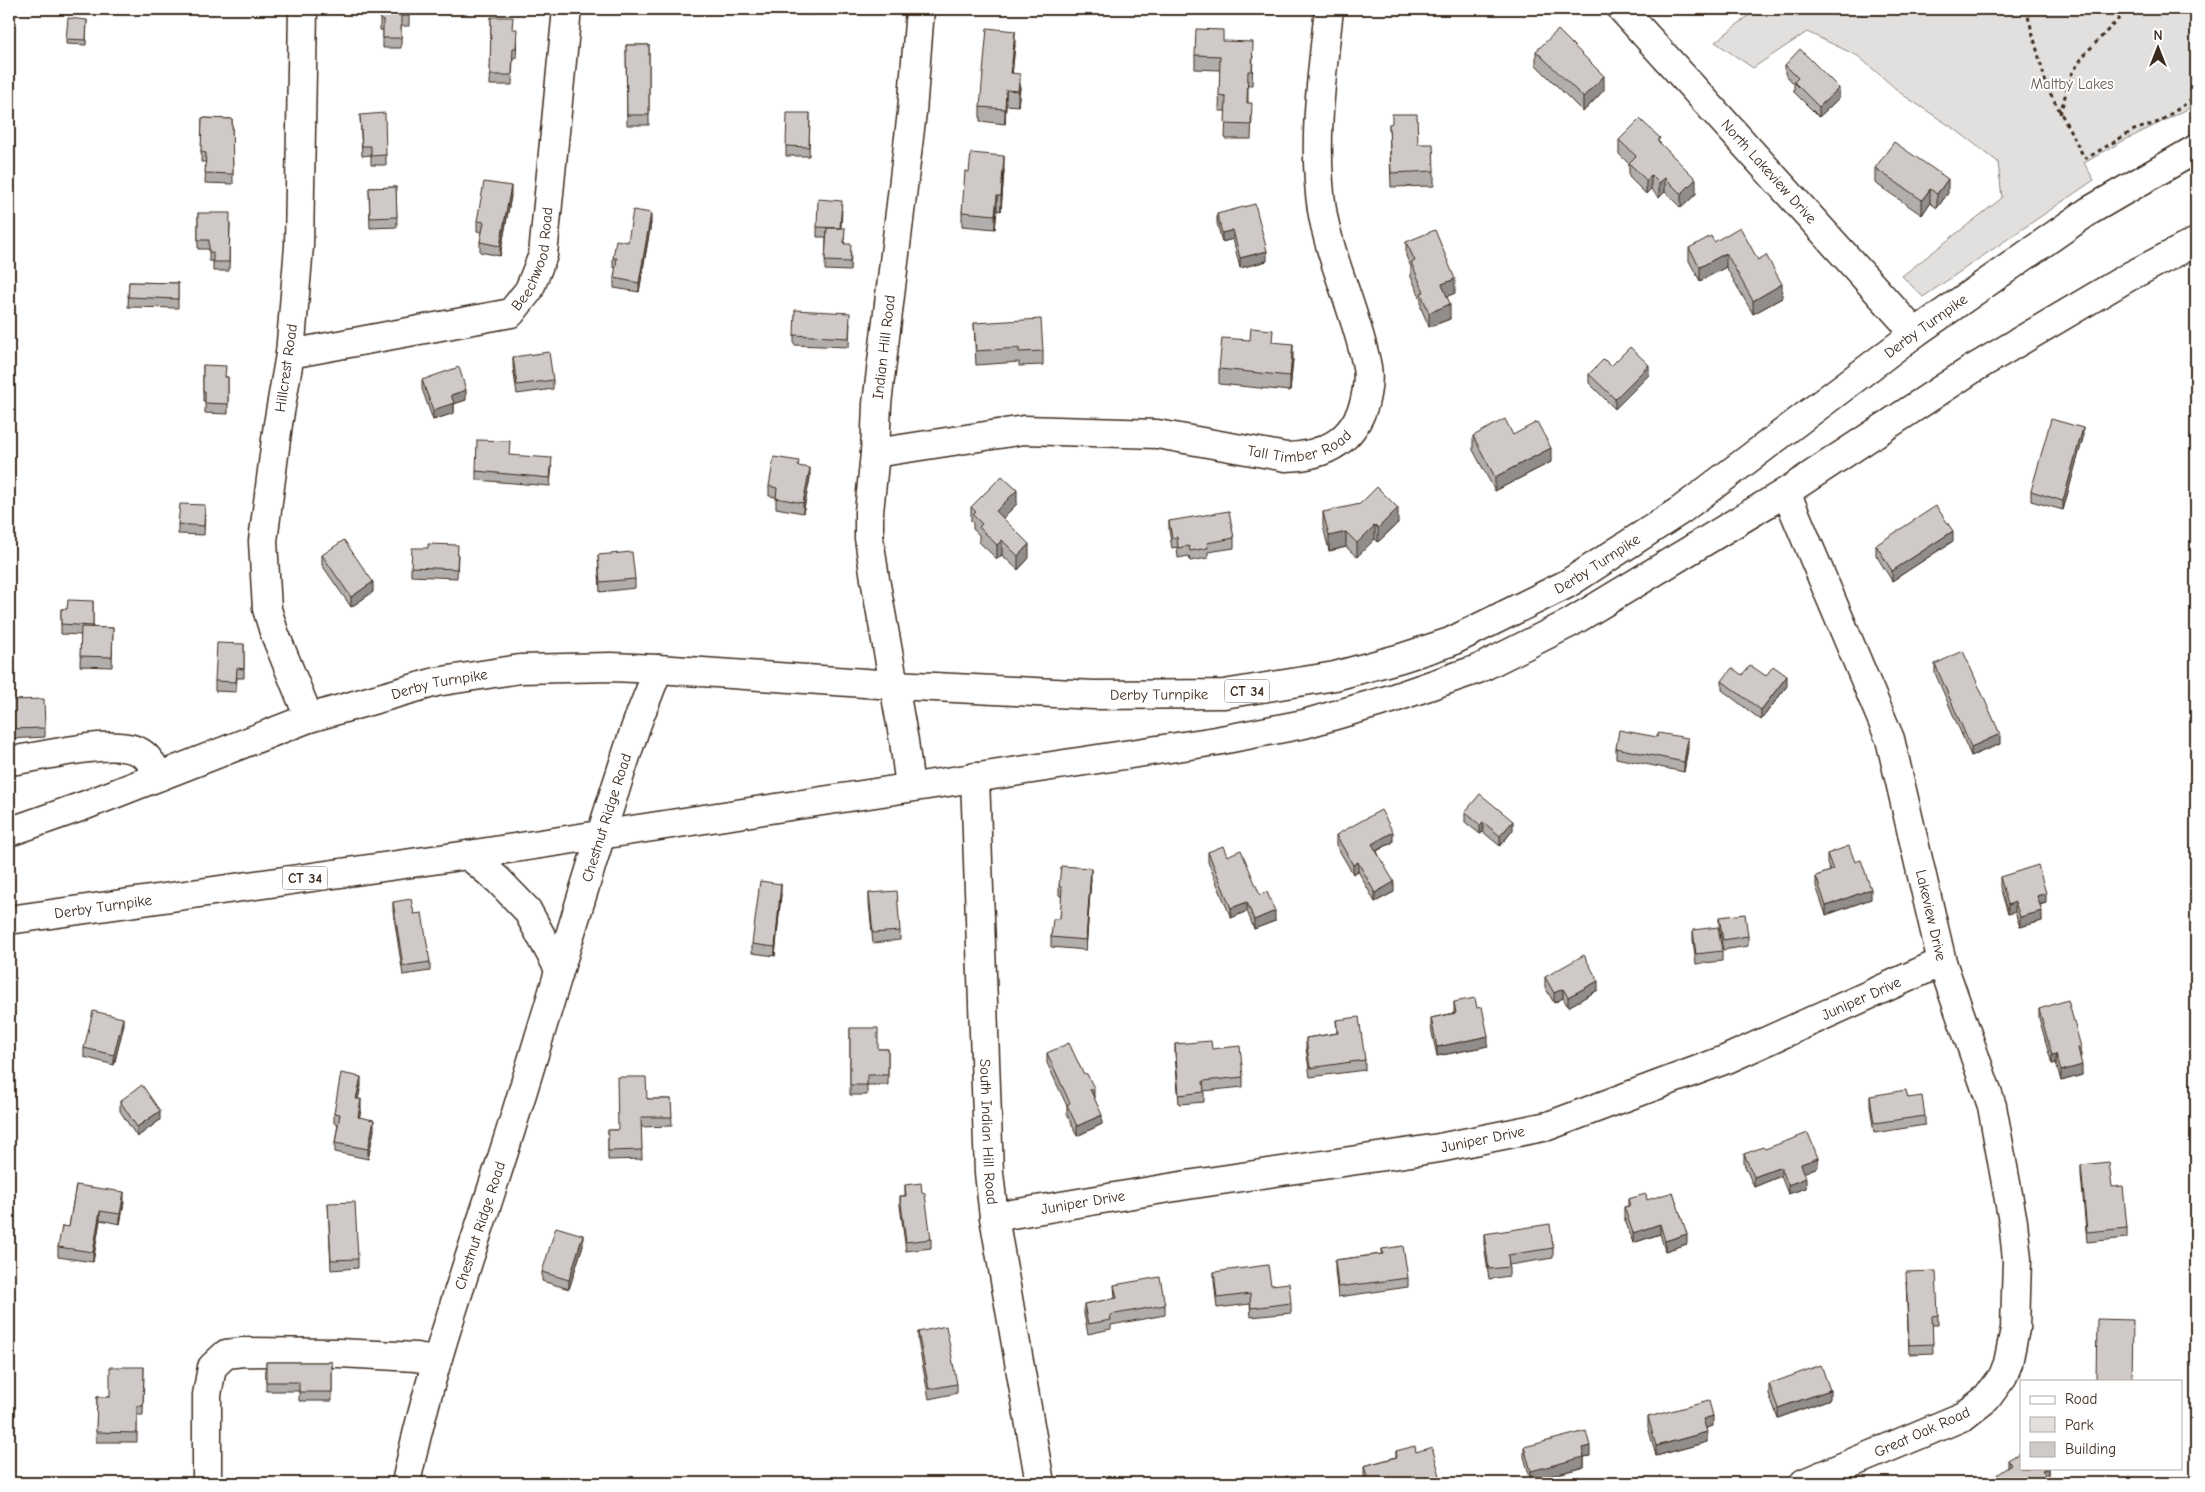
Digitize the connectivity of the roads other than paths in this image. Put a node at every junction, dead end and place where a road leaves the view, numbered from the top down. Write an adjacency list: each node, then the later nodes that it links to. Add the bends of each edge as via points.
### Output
1 (303, 9): 9 (main road, Hillcrest Road, via 299,246)
2 (567, 9): 9 (main road, Beechwood Road, via 543,255 529,290 511,313)
3 (920, 9): 10 (main road, Indian Hill Road, via 912,112 877,404)
4 (1329, 9): 10 (main road, Tall Timber Road, via 1317,158 1322,209 1367,368 1368,392 1349,434 1327,449 1307,456 1286,457 1157,434 1024,430)
5 (1622, 9): 8 (main road, North Lakeview Drive)
6 (2196, 150): 8 (main road, Derby Turnpike / CT 34, via 2089,211)
7 (2196, 242): 11 (main road, Derby Turnpike / CT 34, via 2130,276 1970,370)
8 (1915, 333): 13 (main road, Derby Turnpike / CT 34, via 1681,510 1567,584 1450,642 1335,676 1224,694 1094,695)
9 (290, 354): 14 (main road, Hillcrest Road, via 263,541 264,577 274,632)
10 (875, 453): 13 (main road, Indian Hill Road, via 869,538)
11 (1786, 492): 17 (main road, Derby Turnpike / CT 34, via 1570,624 1478,669 1304,724 1216,741); 23 (main road, Lakeview Drive, via 1890,739)
12 (658, 669): 13 (main road, Derby Turnpike / CT 34); 14 (main road, Derby Turnpike / CT 34, via 520,669 436,682); 20 (main road, Chestnut Ridge Road)
13 (894, 685): 18 (main road)
14 (309, 718): 16 (main road, Derby Turnpike / CT 34)
15 (9, 760): 16 (main road, via 84,748 130,748 143,754)
16 (160, 776): 19 (main road, Derby Turnpike / CT 34)
17 (976, 776): 18 (main road, Derby Turnpike / CT 34); 25 (main road, South Indian Hill Road, via 989,1173)
18 (910, 787): 20 (main road, Derby Turnpike / CT 34)
19 (9, 832)
20 (601, 833): 21 (main road, Derby Turnpike / CT 34); 24 (main road, Chestnut Ridge Road)
21 (468, 855): 22 (main road, Derby Turnpike / CT 34); 24 (main road, via 527,910)
22 (9, 920)
23 (1942, 962): 25 (main road, Juniper Drive, via 1727,1059 1548,1126 1439,1148); 26 (main road, Lakeview Drive, via 1992,1106 2013,1222 2018,1298)
24 (559, 969): 27 (main road, Chestnut Ridge Road)
25 (994, 1217): 30 (main road, South Indian Hill Road)
26 (2011, 1350): 31 (main road, Great Oak Road, via 2003,1376 1977,1408 1949,1423)
27 (436, 1361): 28 (main road, via 339,1353 226,1354 212,1367 207,1395); 29 (main road, Chestnut Ridge Road)
28 (207, 1483)
29 (406, 1483)
30 (1040, 1483)
31 (1804, 1483)

